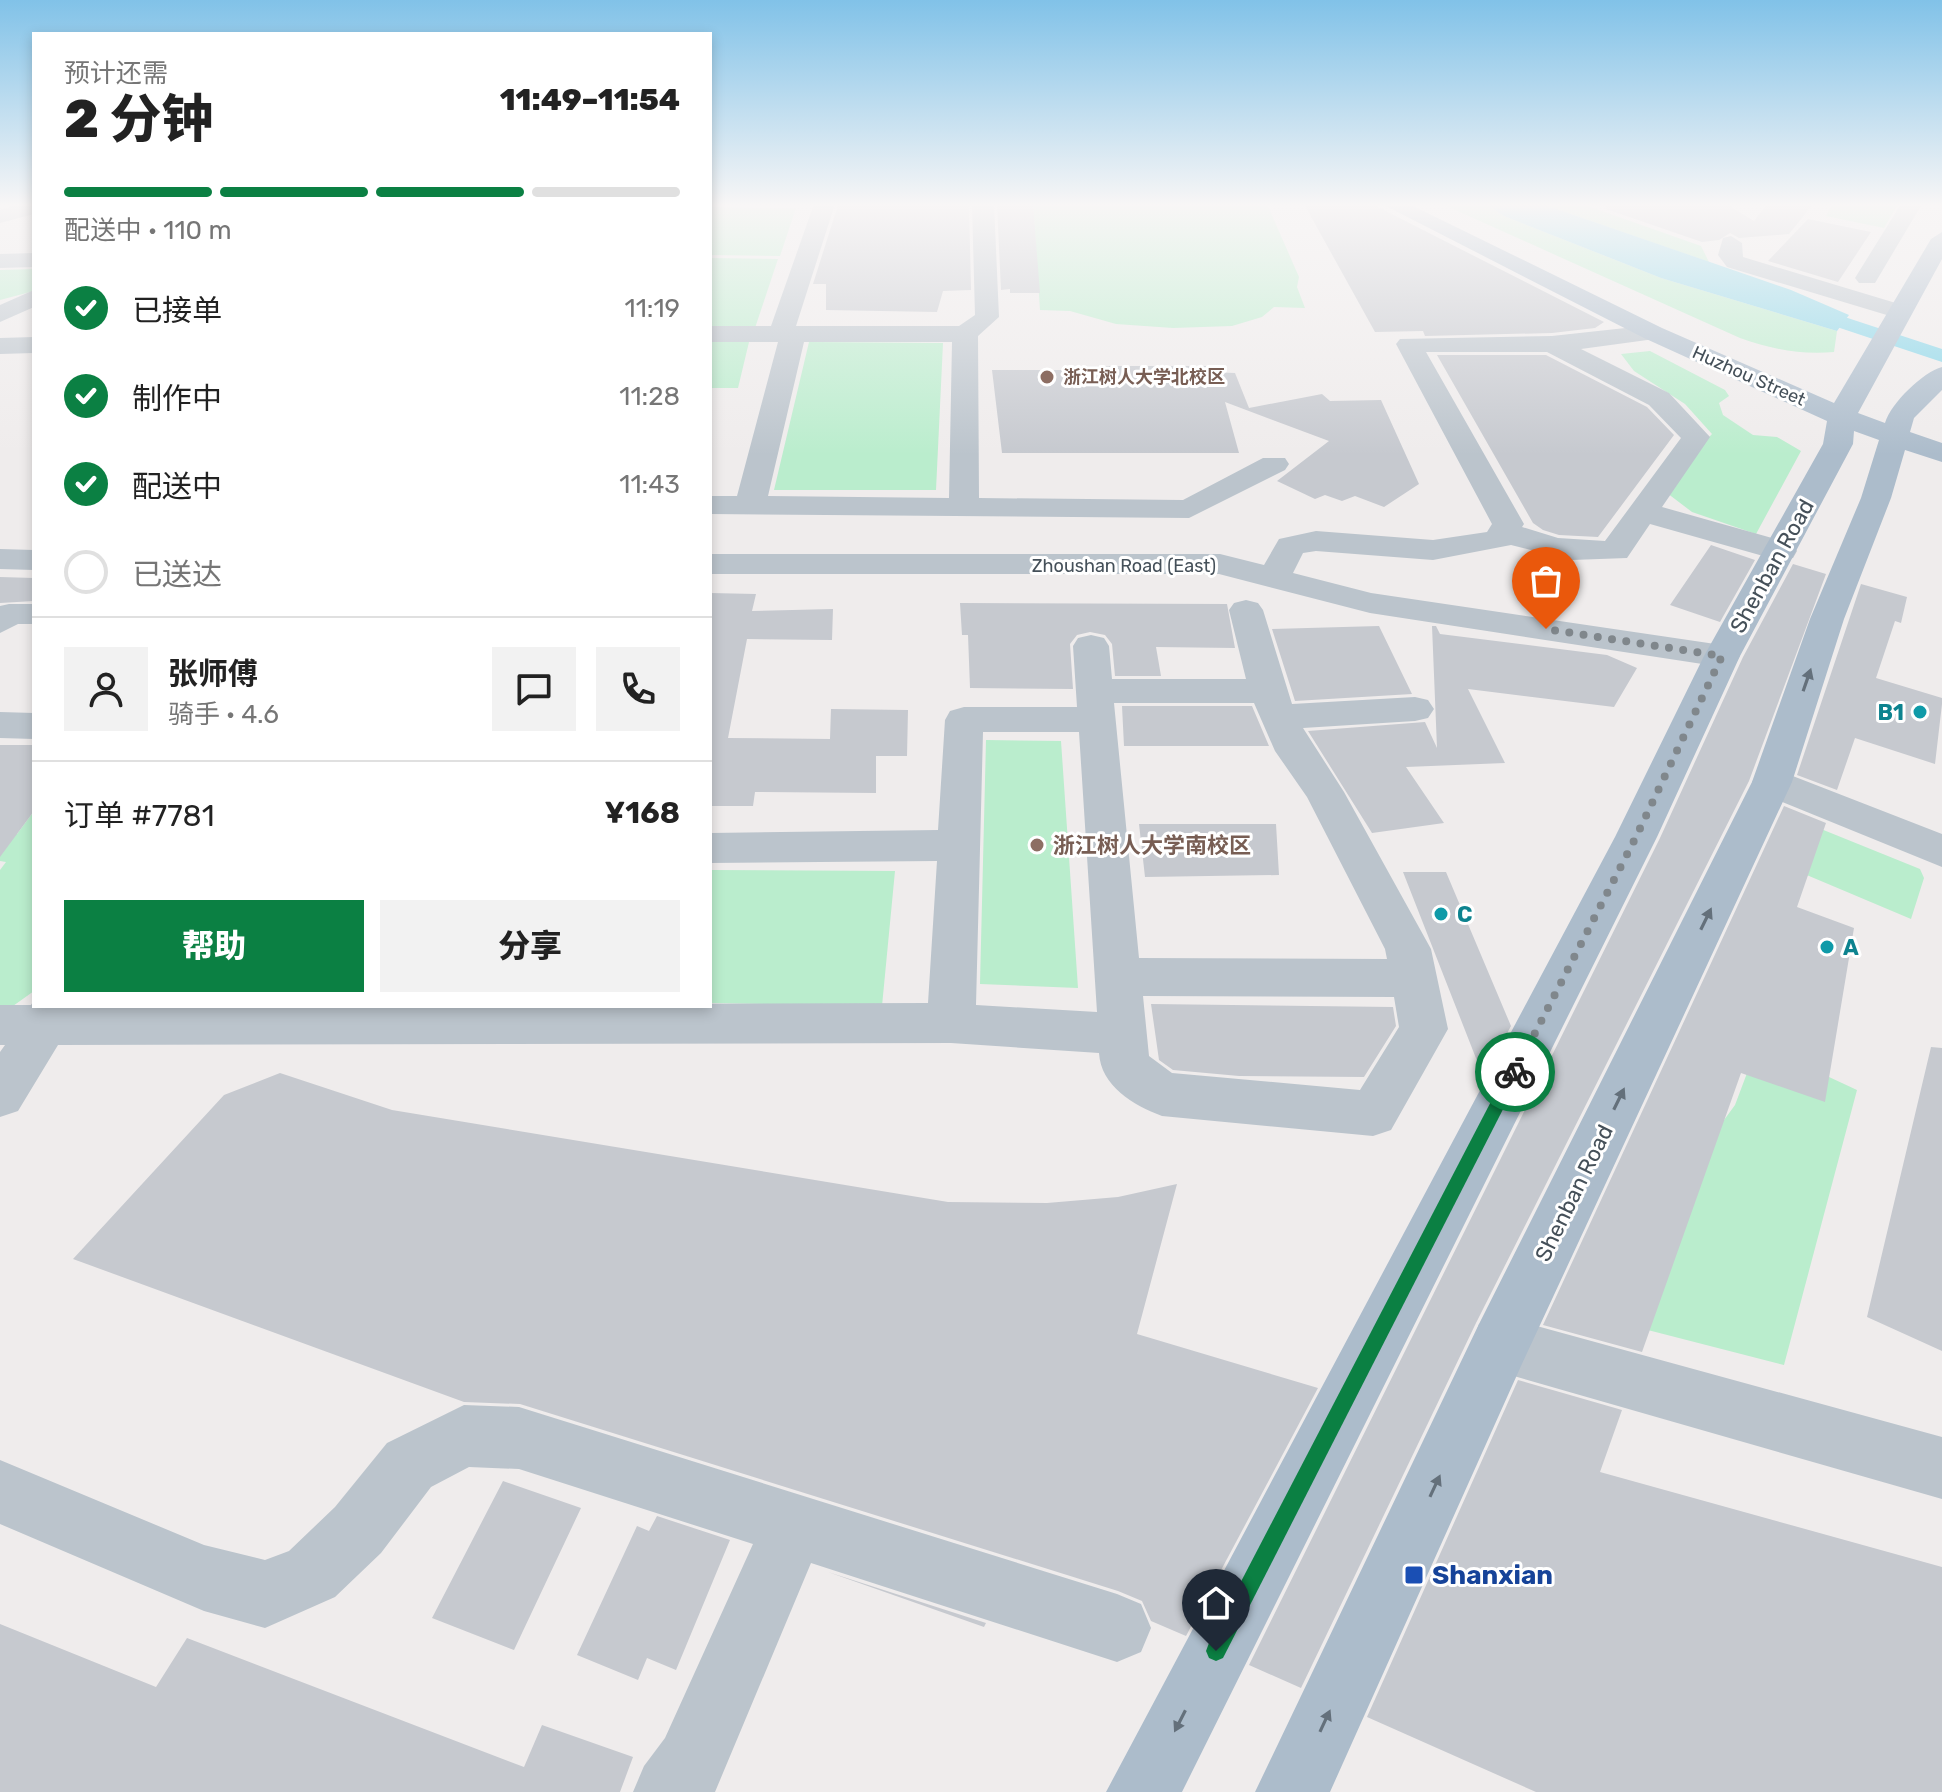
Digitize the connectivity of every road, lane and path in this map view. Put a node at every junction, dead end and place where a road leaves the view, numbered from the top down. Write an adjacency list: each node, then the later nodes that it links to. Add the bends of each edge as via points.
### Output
1 (801, 288): 12 (street)
2 (986, 288): 13 (street, via 987,317)
3 (1561, 288): 10 (main road, Huzhou Street)
4 (1602, 288): 18 (main road, Huzhou Street)
5 (1812, 288): 9 (street)
6 (1914, 288): 9 (main road, Shenban Road)
7 (32, 298): 8 (street)
8 (3, 310)
9 (1897, 316): 18 (main road, Shenban Road)
10 (1653, 333): 14 (street); 18 (main road, Huzhou Street)
11 (712, 334): 12 (street)
12 (787, 334): 13 (street); 29 (street)
13 (965, 334): 27 (street)
14 (1552, 344): 30 (street, via 1659,399 1696,437); 31 (street, via 1409,344 1508,524)
15 (32, 345): 16 (street)
16 (0, 346)
17 (1942, 375): 19 (main road, Shenban Road)
18 (1846, 407): 19 (main road, Huzhou Street); 32 (main road, Shenban Road, via 1838,444)
19 (1896, 428): 20 (main road); 21 (main road); 22 (street); 46 (main road, Shenban Road, one-way to 19, via 1827,619 1876,498)
20 (1942, 433)
21 (1942, 453)
22 (1942, 463)
23 (1274, 464): 26 (street)
24 (995, 477): 27 (street)
25 (1183, 479): 26 (street)
26 (1245, 479): 27 (street, via 1189,509)
27 (964, 491): 29 (street)
28 (712, 505): 29 (street)
29 (764, 505): 36 (street)
30 (1644, 512): 31 (street, via 1615,551 1578,553 1532,544); 32 (street)
31 (1504, 531): 37 (street, via 1499,540 1433,550 1316,541 1290,546)
32 (1781, 551): 42 (main road, Shenban Road)
33 (0, 559): 34 (street)
34 (32, 560)
35 (712, 564): 36 (street, Zhoushan Road (East))
36 (769, 564): 37 (street, Zhoushan Road (East), via 1220,564)
37 (1273, 580): 42 (street, Zhoushan Road (East), via 1370,603)
38 (1246, 610): 43 (street)
39 (32, 614): 40 (street, via 9,614)
40 (0, 623)
41 (1091, 646): 44 (street)
42 (1722, 656): 63 (main road, Shenban Road, one-way to 63, via 1636,837)
43 (1273, 704): 44 (street); 45 (street); 51 (street, via 1408,949)
44 (1096, 705): 47 (street, via 964,720); 50 (street)
45 (1415, 709)
46 (1772, 782): 49 (street); 57 (main road, Shenban Road, one-way to 46)
47 (958, 845): 48 (street); 54 (street)
48 (712, 848)
49 (1942, 851)
50 (1116, 977): 51 (street); 55 (street)
51 (1414, 978): 55 (street, via 1424,1029 1373,1114 1162,1094 1125,1067)
52 (502, 1014): 53 (street); 54 (street)
53 (33, 1018): 56 (street)
54 (951, 1023): 55 (street)
55 (1120, 1034)
56 (0, 1095)
57 (1500, 1345): 58 (street); 64 (main road, Shenban Road, one-way to 57)
58 (1942, 1468)
59 (0, 1492): 60 (street, via 204,1578 265,1594 312,1574 358,1530 409,1465 464,1436 519,1438)
60 (794, 1526): 61 (street); 62 (street, via 691,1764)
61 (1117, 1628)
62 (670, 1792)
63 (1143, 1792)
64 (1292, 1792)

